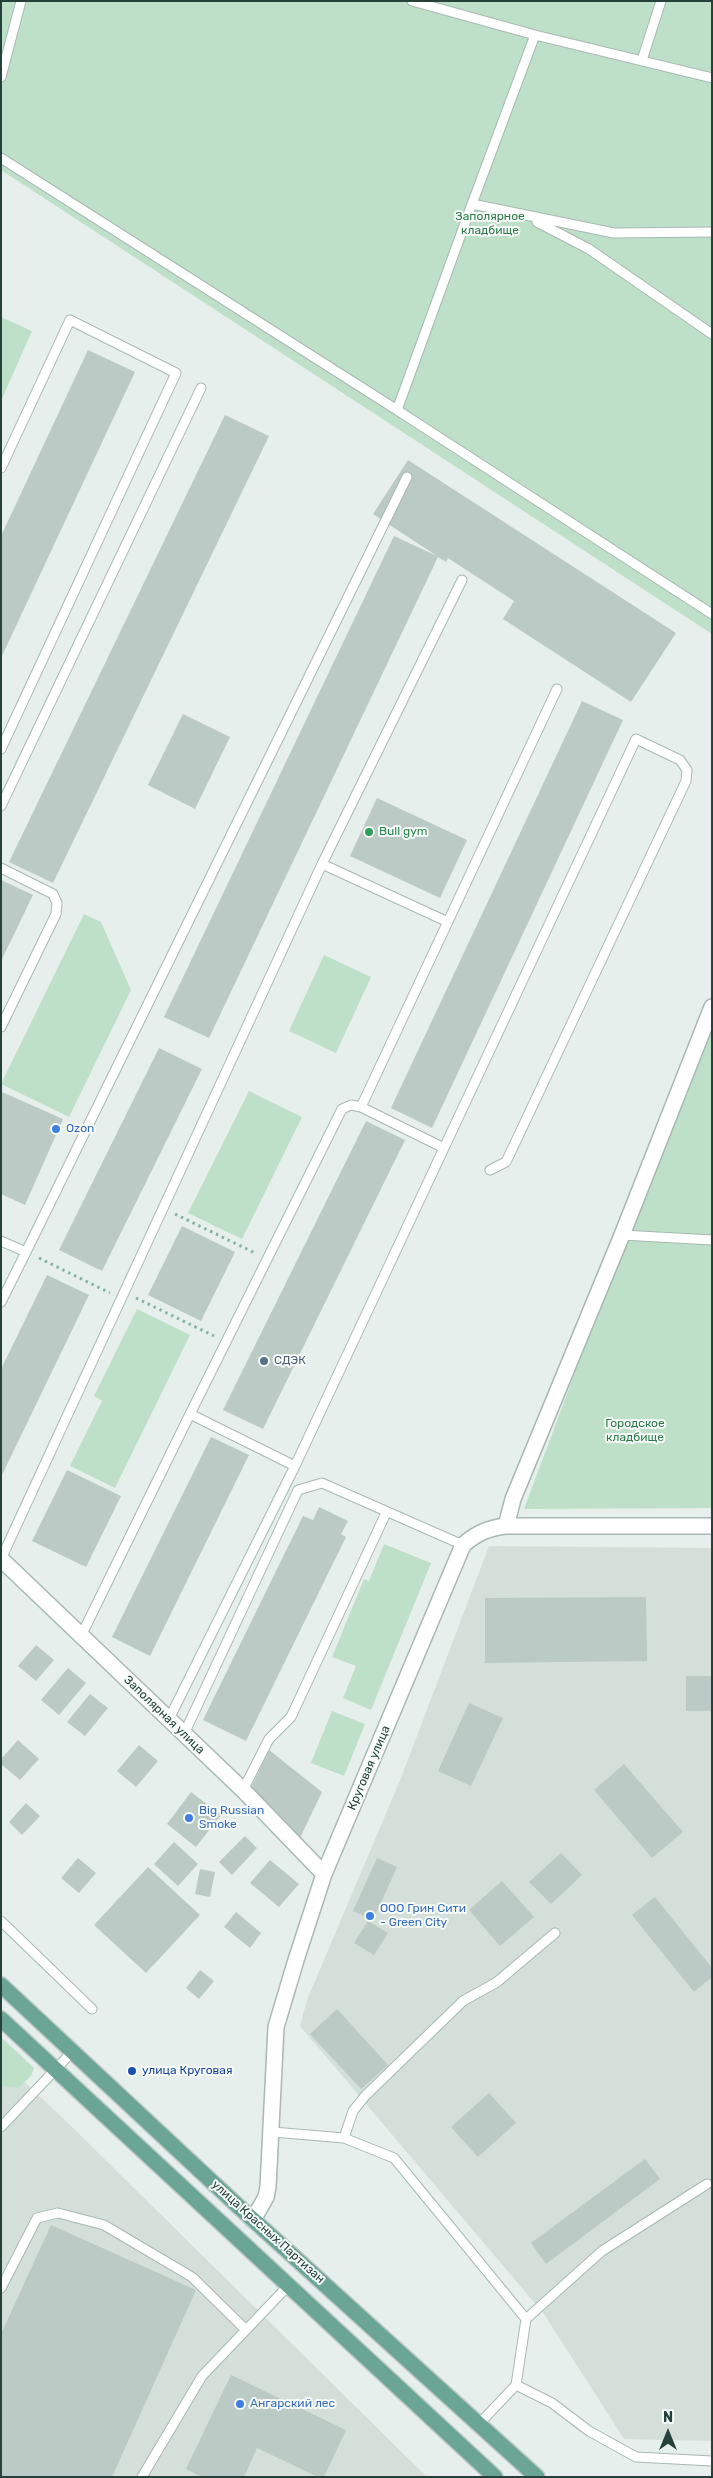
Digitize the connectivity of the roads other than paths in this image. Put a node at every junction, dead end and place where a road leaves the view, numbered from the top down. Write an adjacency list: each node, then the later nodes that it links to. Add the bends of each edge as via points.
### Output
1 (21, 1): 6 (lane)
2 (412, 1): 4 (lane)
3 (662, 1): 5 (lane)
4 (536, 35): 5 (lane); 9 (lane)
5 (642, 60): 7 (lane)
6 (1, 77)
7 (712, 78)
8 (1, 158): 14 (lane)
9 (472, 204): 10 (lane); 14 (lane)
10 (528, 217): 11 (lane, via 614,233); 12 (lane, via 589,250)
11 (712, 232)
12 (712, 334)
13 (201, 388): 22 (lane)
14 (397, 410): 18 (lane)
15 (1, 468): 20 (lane, via 70,320 176,373)
16 (408, 477): 34 (lane)
17 (462, 580): 23 (lane)
18 (712, 614)
19 (557, 689): 25 (lane)
20 (6, 729): 21 (lane)
21 (1, 749)
22 (1, 806)
23 (322, 864): 25 (lane); 42 (lane)
24 (1, 868): 27 (lane, via 53,894 57,903 56,914)
25 (448, 922): 28 (lane)
26 (712, 1006): 31 (street)
27 (1, 1027)
28 (361, 1107): 29 (lane); 36 (lane, via 351,1105 337,1115)
29 (444, 1148): 30 (lane, via 636,739 680,760 687,770 686,781 506,1162); 37 (lane)
30 (490, 1170)
31 (622, 1235): 32 (lane); 39 (street, via 513,1499)
32 (712, 1240)
33 (1, 1241): 34 (lane)
34 (26, 1252): 35 (lane)
35 (1, 1302)
36 (190, 1414): 37 (lane); 43 (lane)
37 (295, 1466): 44 (lane)
38 (386, 1512): 41 (lane); 45 (lane, via 322,1483 298,1490); 46 (lane, via 291,1717 269,1739)
39 (506, 1526): 40 (street); 41 (street, via 482,1531)
40 (712, 1526)
41 (463, 1545): 47 (street, Круговая улица)
42 (1, 1559): 43 (street, Заполярная улица)
43 (81, 1636): 44 (street, Заполярная улица)
44 (169, 1719): 45 (street, Заполярная улица)
45 (184, 1734): 46 (street, Заполярная улица)
46 (243, 1790): 47 (street, Заполярная улица)
47 (324, 1874): 56 (street, Круговая улица, via 276,2027)
48 (1, 1921): 51 (lane)
49 (555, 1933): 57 (lane, via 497,1982 463,2001 365,2096 354,2111)
50 (1, 1985): 53 (main road, улица Красных Партизан)
51 (92, 2009)
52 (1, 2018): 54 (main road, улица Красных Партизан)
53 (72, 2052): 54 (lane); 59 (main road, улица Красных Партизан)
54 (55, 2070): 55 (lane); 60 (main road, улица Красных Партизан)
55 (2, 2125)
56 (273, 2132): 57 (lane); 59 (street, Круговая улица, via 266,2197)
57 (344, 2138): 63 (lane, via 394,2158)
58 (707, 2184): 63 (lane, via 602,2250)
59 (253, 2220): 60 (main road, Круговая улица); 66 (main road, улица Красных Партизан)
60 (236, 2238): 61 (main road, улица Красных Партизан)
61 (288, 2286): 64 (lane); 69 (main road, улица Красных Партизан)
62 (1, 2288): 64 (lane, via 37,2218 58,2213 104,2225 192,2277)
63 (526, 2319): 65 (lane)
64 (246, 2330): 68 (lane, via 202,2376)
65 (516, 2385): 66 (lane); 67 (lane, via 552,2403 589,2431 636,2458)
66 (479, 2424): 70 (main road, улица Красных Партизан)
67 (712, 2461)
68 (142, 2477)
69 (495, 2477)
70 (537, 2477)

